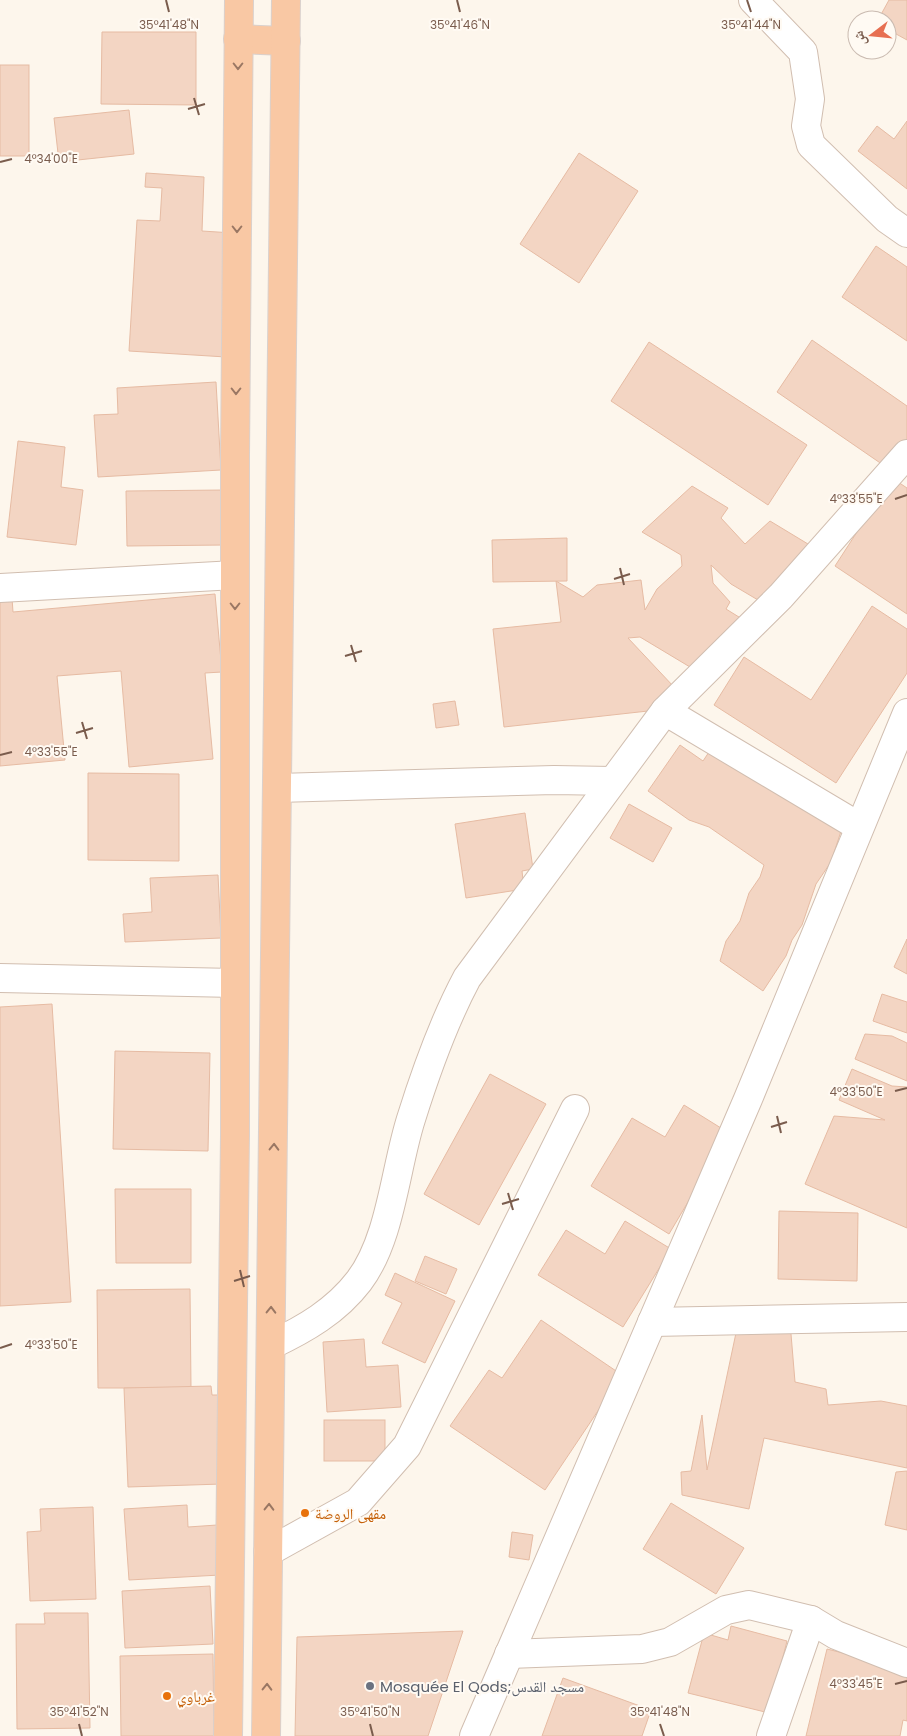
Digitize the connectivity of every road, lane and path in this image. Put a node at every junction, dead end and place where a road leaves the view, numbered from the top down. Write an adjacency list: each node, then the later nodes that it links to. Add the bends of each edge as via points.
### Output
1 (239, 0): 4 (highway)
2 (286, 0): 5 (highway)
3 (753, 0): 6 (street, via 803,52 810,99 806,126 811,145 887,219)
4 (238, 39): 5 (highway); 8 (highway, one-way to 8)
5 (286, 41): 13 (highway)
6 (907, 233)
7 (907, 454): 10 (street, via 781,596)
8 (235, 574): 9 (street); 16 (highway, one-way to 16)
9 (0, 588)
10 (665, 711): 12 (street); 14 (street)
11 (907, 713): 14 (street)
12 (612, 781): 13 (street); 20 (street, via 467,978 447,1016 410,1120 381,1238 360,1280 306,1328)
13 (278, 788): 20 (highway, one-way to 13)
14 (858, 826): 19 (street, via 748,1099)
15 (0, 978): 16 (street)
16 (235, 983): 25 (highway)
17 (576, 1110): 21 (street, via 407,1446 358,1502)
18 (907, 1317): 19 (street)
19 (652, 1322): 23 (street)
20 (271, 1345): 21 (highway, one-way to 20)
21 (268, 1552): 26 (highway, one-way to 21)
22 (811, 1620): 23 (street, via 748,1605 726,1610 670,1642 642,1650); 24 (street, via 836,1635); 28 (street)
23 (509, 1654): 27 (street)
24 (907, 1663)
25 (228, 1736)
26 (266, 1736)
27 (474, 1736)
28 (771, 1736)

